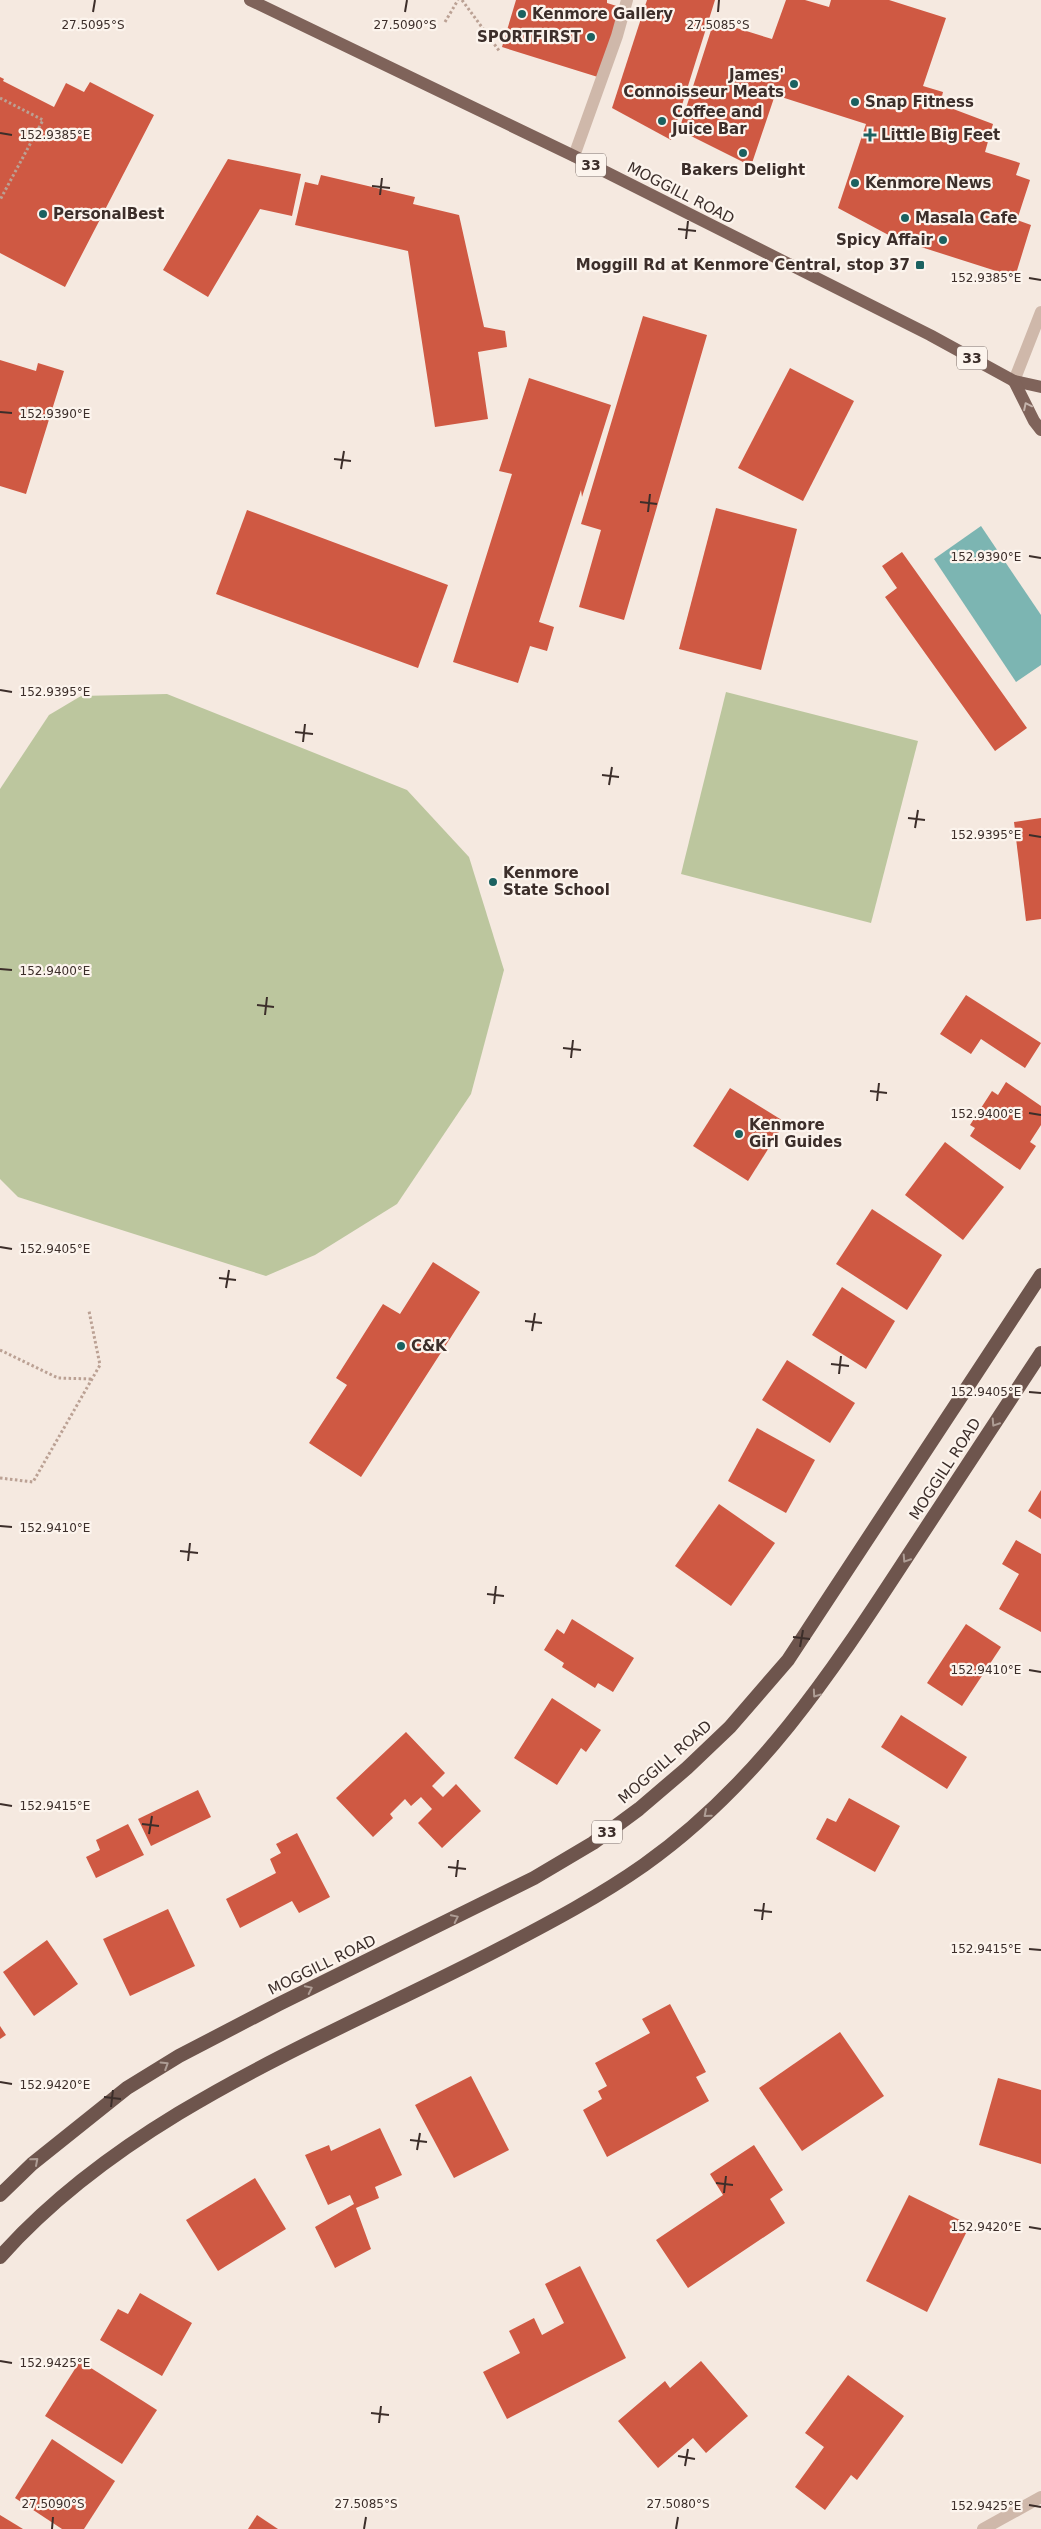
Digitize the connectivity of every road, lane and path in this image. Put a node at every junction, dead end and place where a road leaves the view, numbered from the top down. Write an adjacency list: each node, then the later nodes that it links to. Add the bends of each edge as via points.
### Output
1 (250, 0): 7 (main road, MOGGILL ROAD / 33)
2 (460, 0): 4 (path); 5 (path)
3 (627, 0): 7 (street)
4 (445, 22)
5 (500, 52)
6 (0, 98): 8 (path, via 43,120)
7 (574, 156): 10 (main road, MOGGILL ROAD / 33, via 930,335)
8 (0, 200)
9 (1041, 312): 10 (street)
10 (1014, 381): 11 (main road, MOGGILL ROAD / 33); 12 (main road, one-way to 10)
11 (1041, 387)
12 (1041, 430)
13 (1041, 1275): 19 (highway, MOGGILL ROAD / 33, one-way to 13, via 39,2158 127,2088 179,2056 279,2004 534,1878 593,1843 687,1768 730,1727 788,1660)
14 (89, 1311): 17 (path, via 100,1365)
15 (0, 1350): 17 (path, via 58,1378)
16 (1041, 1353): 20 (highway, MOGGILL ROAD, one-way to 20, via 811,1701 760,1762 720,1803 634,1871 545,1925 209,2096 143,2135 89,2174 30,2224)
17 (92, 1379): 18 (path, via 33,1482)
18 (0, 1478)
19 (0, 2195)
20 (0, 2257)
21 (1041, 2497): 22 (street)
22 (982, 2529)

